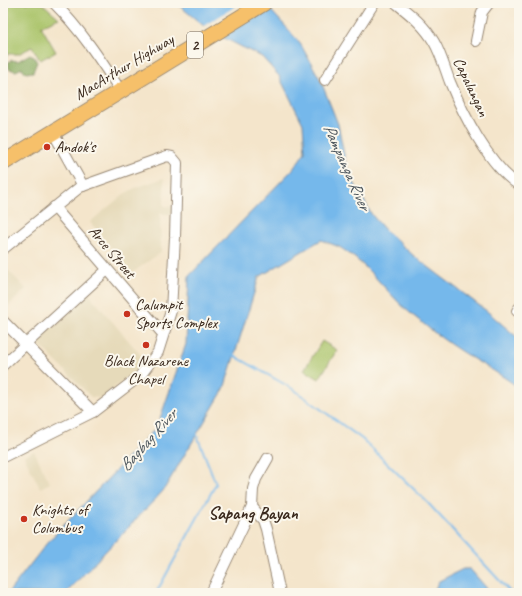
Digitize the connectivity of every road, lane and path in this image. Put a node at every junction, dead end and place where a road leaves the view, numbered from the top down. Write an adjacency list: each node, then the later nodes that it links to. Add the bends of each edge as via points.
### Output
1 (54, 3): 8 (street, via 72,21)
2 (264, 3): 8 (highway, MacArthur Highway / 2)
3 (374, 3): 7 (street)
4 (396, 3): 11 (street, Capalangan, via 418,21 435,43 460,106 481,143 495,162)
5 (489, 3): 6 (street, via 482,12)
6 (476, 41)
7 (325, 80)
8 (124, 88): 9 (highway, MacArthur Highway / 2)
9 (53, 132): 10 (highway, MacArthur Highway / 2); 12 (street)
10 (3, 163)
11 (519, 185)
12 (83, 186): 13 (street); 17 (street, via 167,156 172,157 177,163 171,311)
13 (54, 207): 14 (street); 15 (street, Arce Street)
14 (3, 249)
15 (107, 270): 17 (street, Arce Street); 18 (street)
16 (3, 321): 18 (street)
17 (163, 334): 20 (street, via 158,352 140,376)
18 (26, 344): 19 (street); 20 (street)
19 (3, 365)
20 (93, 412): 21 (street)
21 (3, 457)
22 (268, 458): 23 (street, via 253,488)
23 (252, 507): 24 (street); 25 (street, via 263,520 266,529)
24 (211, 593)
25 (280, 593)

